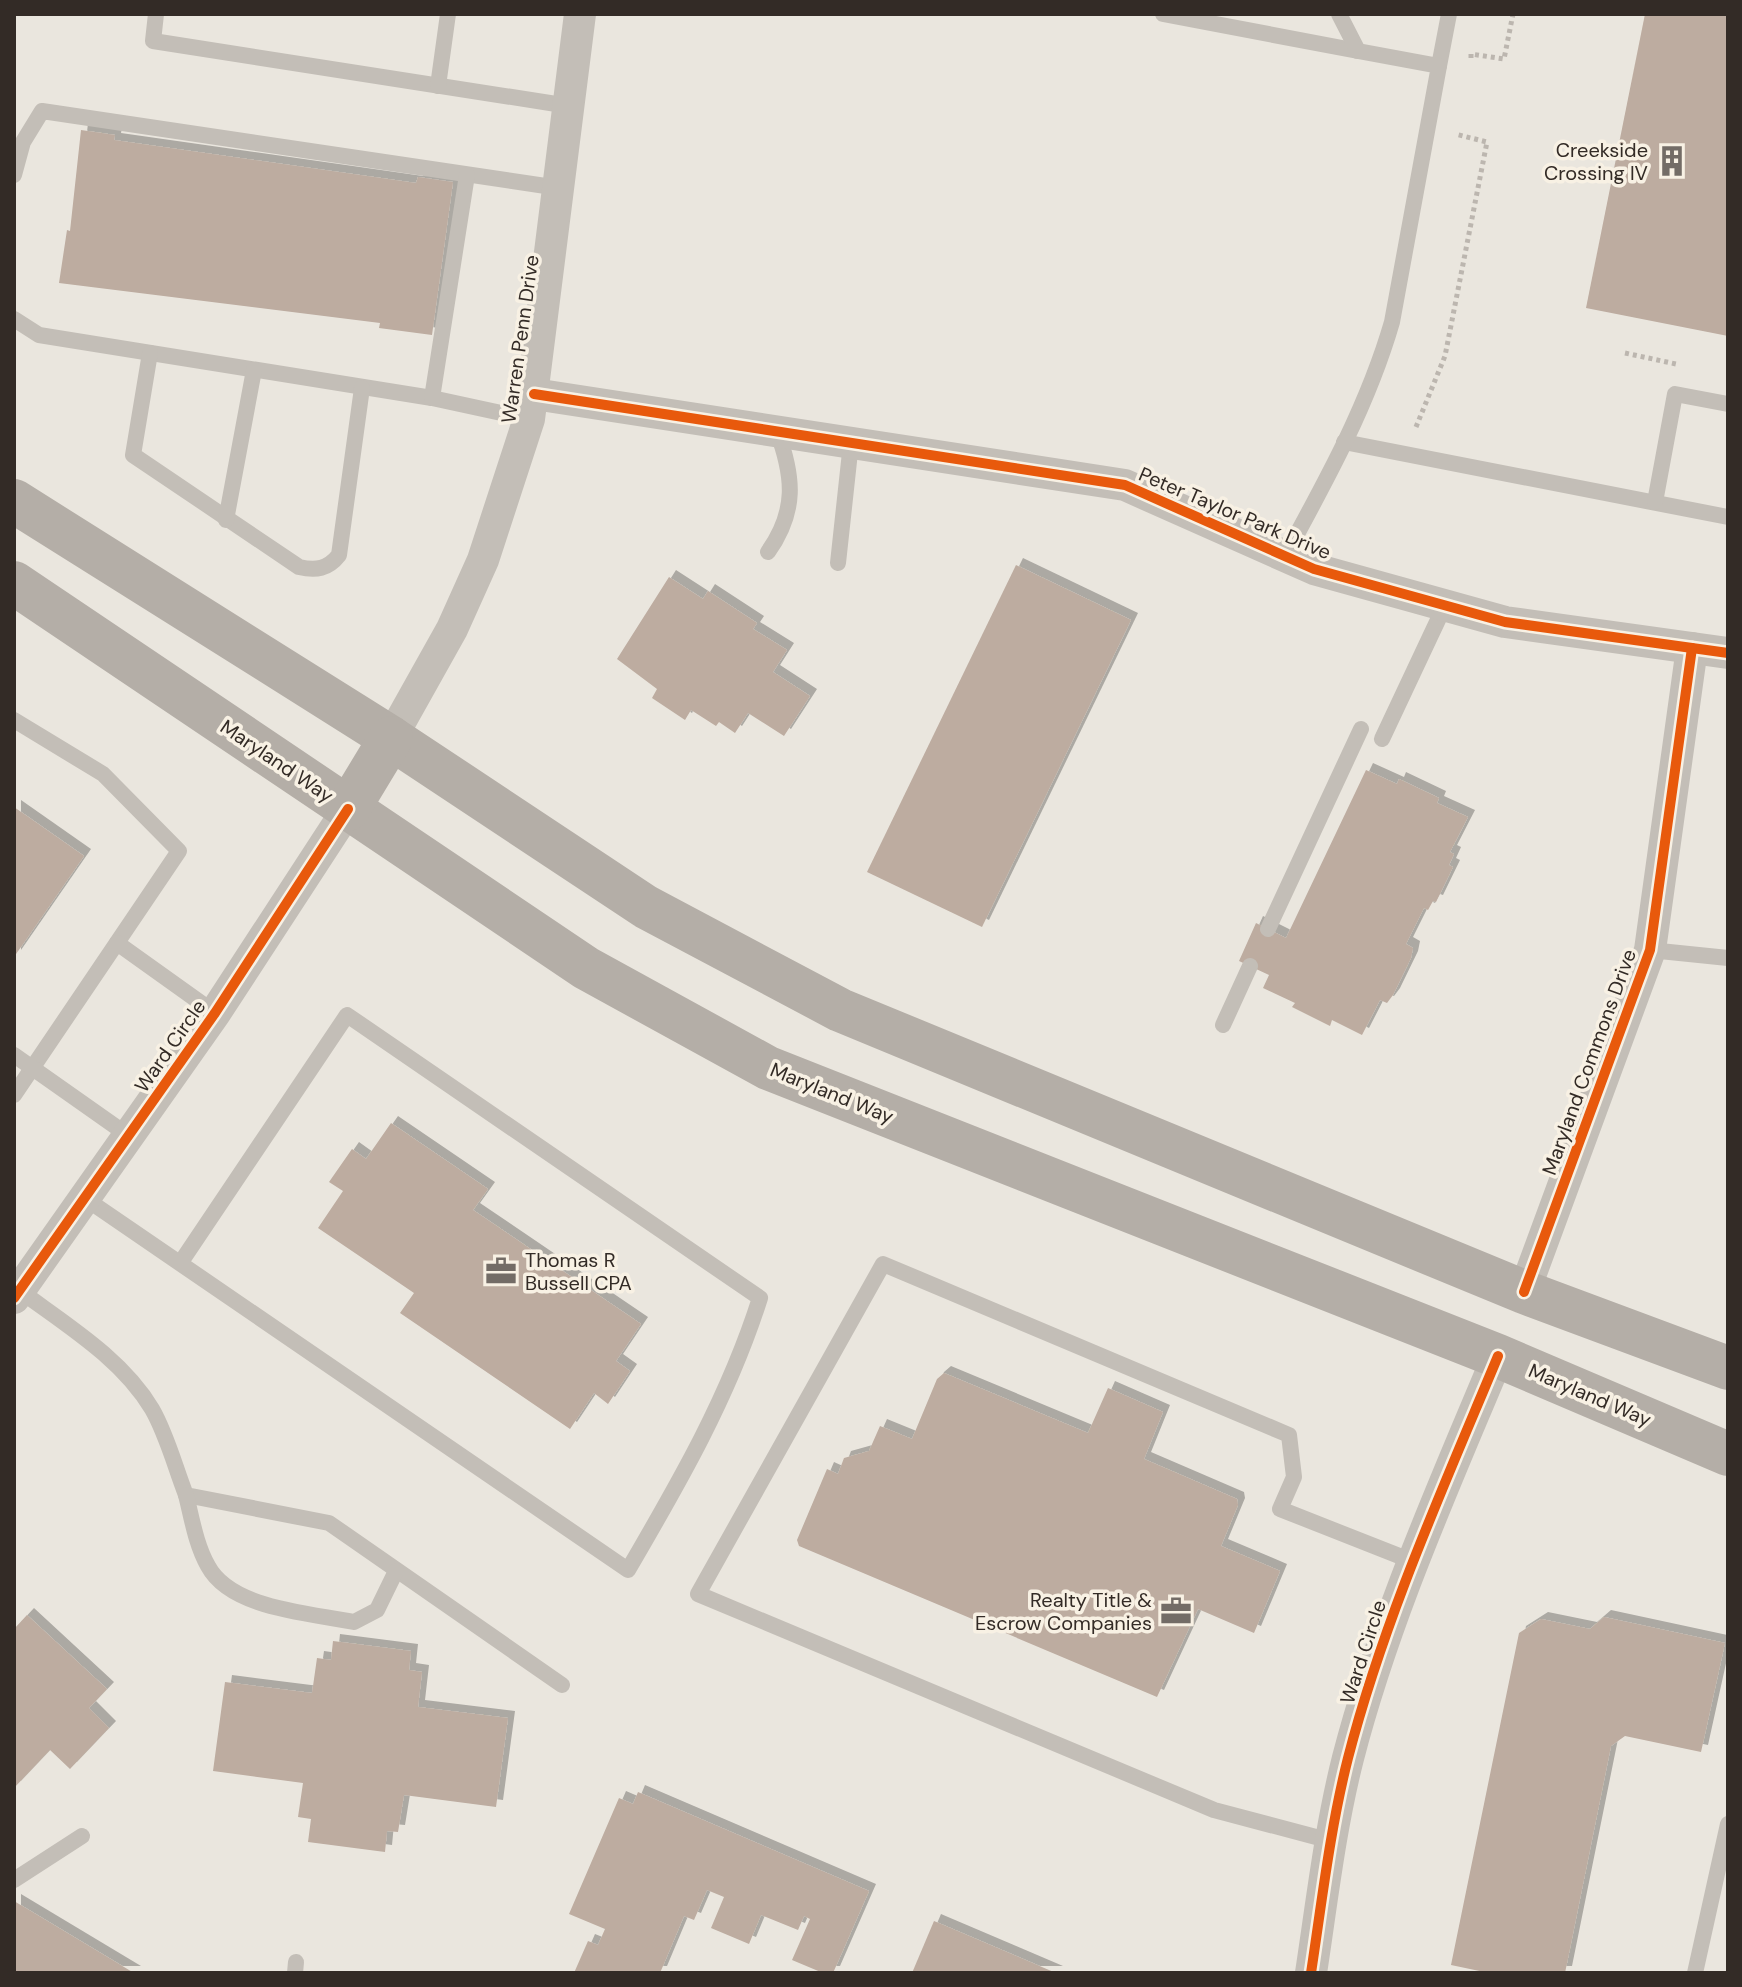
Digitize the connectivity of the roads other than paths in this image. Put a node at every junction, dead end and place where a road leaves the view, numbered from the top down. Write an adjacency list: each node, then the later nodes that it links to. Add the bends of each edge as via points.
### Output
1 (156, 14): 9 (lane, via 153,41)
2 (448, 14): 9 (lane)
3 (580, 14): 10 (street, Warren Penn Drive)
4 (1163, 14): 7 (lane)
5 (1339, 14): 7 (lane)
6 (1449, 14): 8 (lane)
7 (1358, 51): 8 (lane)
8 (1439, 66): 22 (lane, via 1392,322 1382,358)
9 (438, 86): 10 (lane)
10 (569, 106): 13 (street, Warren Penn Drive)
11 (14, 175): 12 (lane, via 23,142 42,111)
12 (467, 175): 13 (lane); 18 (lane)
13 (559, 188): 20 (street, Warren Penn Drive)
14 (14, 319): 15 (lane, via 39,335)
15 (150, 353): 16 (lane); 27 (lane, via 133,455)
16 (254, 370): 17 (lane); 27 (lane)
17 (362, 388): 18 (lane); 27 (lane, via 339,555 333,563 312,570 299,567)
18 (432, 398): 20 (lane)
19 (1728, 404): 25 (lane, via 1675,394)
20 (532, 406): 21 (street, Peter Taylor Park Drive); 37 (street, Warren Penn Drive, via 483,560 452,629)
21 (777, 431): 23 (street, Peter Taylor Park Drive); 28 (lane, via 789,462 792,493 783,529)
22 (1344, 442): 25 (lane); 29 (lane)
23 (851, 443): 29 (street, Peter Taylor Park Drive, via 1125,485); 30 (lane)
24 (14, 501): 37 (main road)
25 (1655, 502): 26 (lane)
26 (1728, 517)
27 (226, 520)
28 (768, 552)
29 (1285, 556): 32 (street, Peter Taylor Park Drive)
30 (838, 563)
31 (14, 583): 39 (main road, Maryland Way)
32 (1445, 605): 33 (street, Peter Taylor Park Drive, via 1505,622); 38 (lane)
33 (1692, 648): 34 (street, Peter Taylor Park Drive); 42 (street, Maryland Commons Drive)
34 (1728, 653)
35 (14, 720): 41 (lane, via 103,774 179,851)
36 (1361, 729): 40 (lane)
37 (391, 738): 39 (main road); 54 (main road, via 646,907 840,1010)
38 (1382, 739)
39 (348, 809): 45 (street, Ward Circle); 55 (main road, Maryland Way, via 586,968 768,1068)
40 (1268, 929)
41 (117, 943): 45 (lane); 48 (lane)
42 (1650, 950): 43 (lane); 54 (street, Maryland Commons Drive)
43 (1728, 958)
44 (1250, 966): 46 (lane)
45 (215, 1013): 50 (street, Ward Circle)
46 (1223, 1025)
47 (14, 1055): 48 (lane)
48 (32, 1068): 49 (lane); 50 (lane)
49 (14, 1095)
50 (129, 1136): 51 (street, Ward Circle)
51 (86, 1199): 52 (lane); 53 (street, Ward Circle)
52 (181, 1262): 52 (lane, via 628,1570 711,1425 760,1298 347,1015)
53 (16, 1292): 58 (lane, via 94,1346 138,1388 154,1412)
54 (1524, 1292): 55 (main road); 56 (main road)
55 (1498, 1356): 57 (main road, Maryland Way); 59 (street, Ward Circle)
56 (1728, 1368)
57 (1728, 1454)
58 (186, 1495): 60 (lane, via 329,1523); 60 (lane, via 208,1567 245,1599 354,1622 382,1604)
59 (1412, 1561): 64 (street, Ward Circle, via 1349,1756); 64 (lane, via 1280,1509 1294,1477 1289,1435 883,1264 698,1594 1214,1810)
60 (396, 1571): 61 (lane)
61 (562, 1685)
62 (1728, 1824): 67 (lane)
63 (82, 1836): 65 (lane)
64 (1331, 1841): 66 (street, Ward Circle)
65 (14, 1880)
66 (1311, 1973)
67 (1695, 1973)

